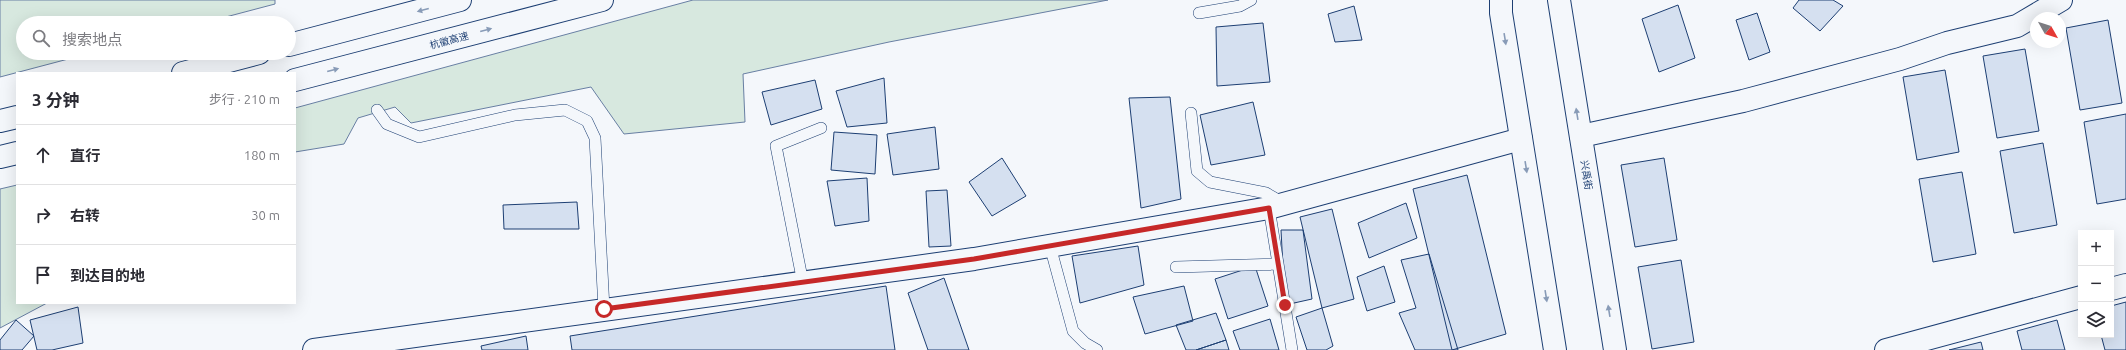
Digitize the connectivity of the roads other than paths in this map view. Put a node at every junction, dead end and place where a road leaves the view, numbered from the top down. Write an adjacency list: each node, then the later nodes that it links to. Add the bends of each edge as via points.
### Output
1 (460, 0): 8 (main road, one-way to 8)
2 (602, 0): 11 (main road, 杭徽高速, one-way to 2)
3 (1251, 0): 7 (lane, via 1240,6)
4 (1501, 0): 18 (main road, one-way to 18)
5 (1559, 0): 17 (main road, 兴禹街, one-way to 5)
6 (2061, 0): 17 (main road, via 2017,26 1947,43 1900,59 1743,101)
7 (1200, 13)
8 (296, 43)
9 (232, 60): 10 (main road)
10 (187, 72)
11 (296, 80)
12 (377, 110): 29 (lane, via 387,124 419,137 515,116 565,110 587,121 595,138)
13 (1192, 113): 21 (lane, via 1197,171 1210,182 1266,193)
14 (16, 117): 15 (main road)
15 (0, 121)
16 (821, 128): 25 (lane, via 776,146)
17 (1581, 136): 34 (main road, 兴禹街, one-way to 17)
18 (1521, 139): 21 (main road); 33 (main road, one-way to 33)
19 (16, 153): 20 (main road)
20 (0, 157)
21 (1277, 206): 22 (main road); 23 (lane)
22 (1050, 246): 25 (main road); 31 (lane, via 1072,331)
23 (1278, 264): 24 (lane); 32 (lane)
24 (1176, 267)
25 (803, 283): 29 (main road)
26 (2126, 285): 27 (main road)
27 (2114, 288)
28 (2078, 298): 35 (main road)
29 (604, 309): 30 (main road)
30 (314, 350)
31 (1097, 350)
32 (1292, 350)
33 (1555, 350)
34 (1615, 350)
35 (1886, 350)

